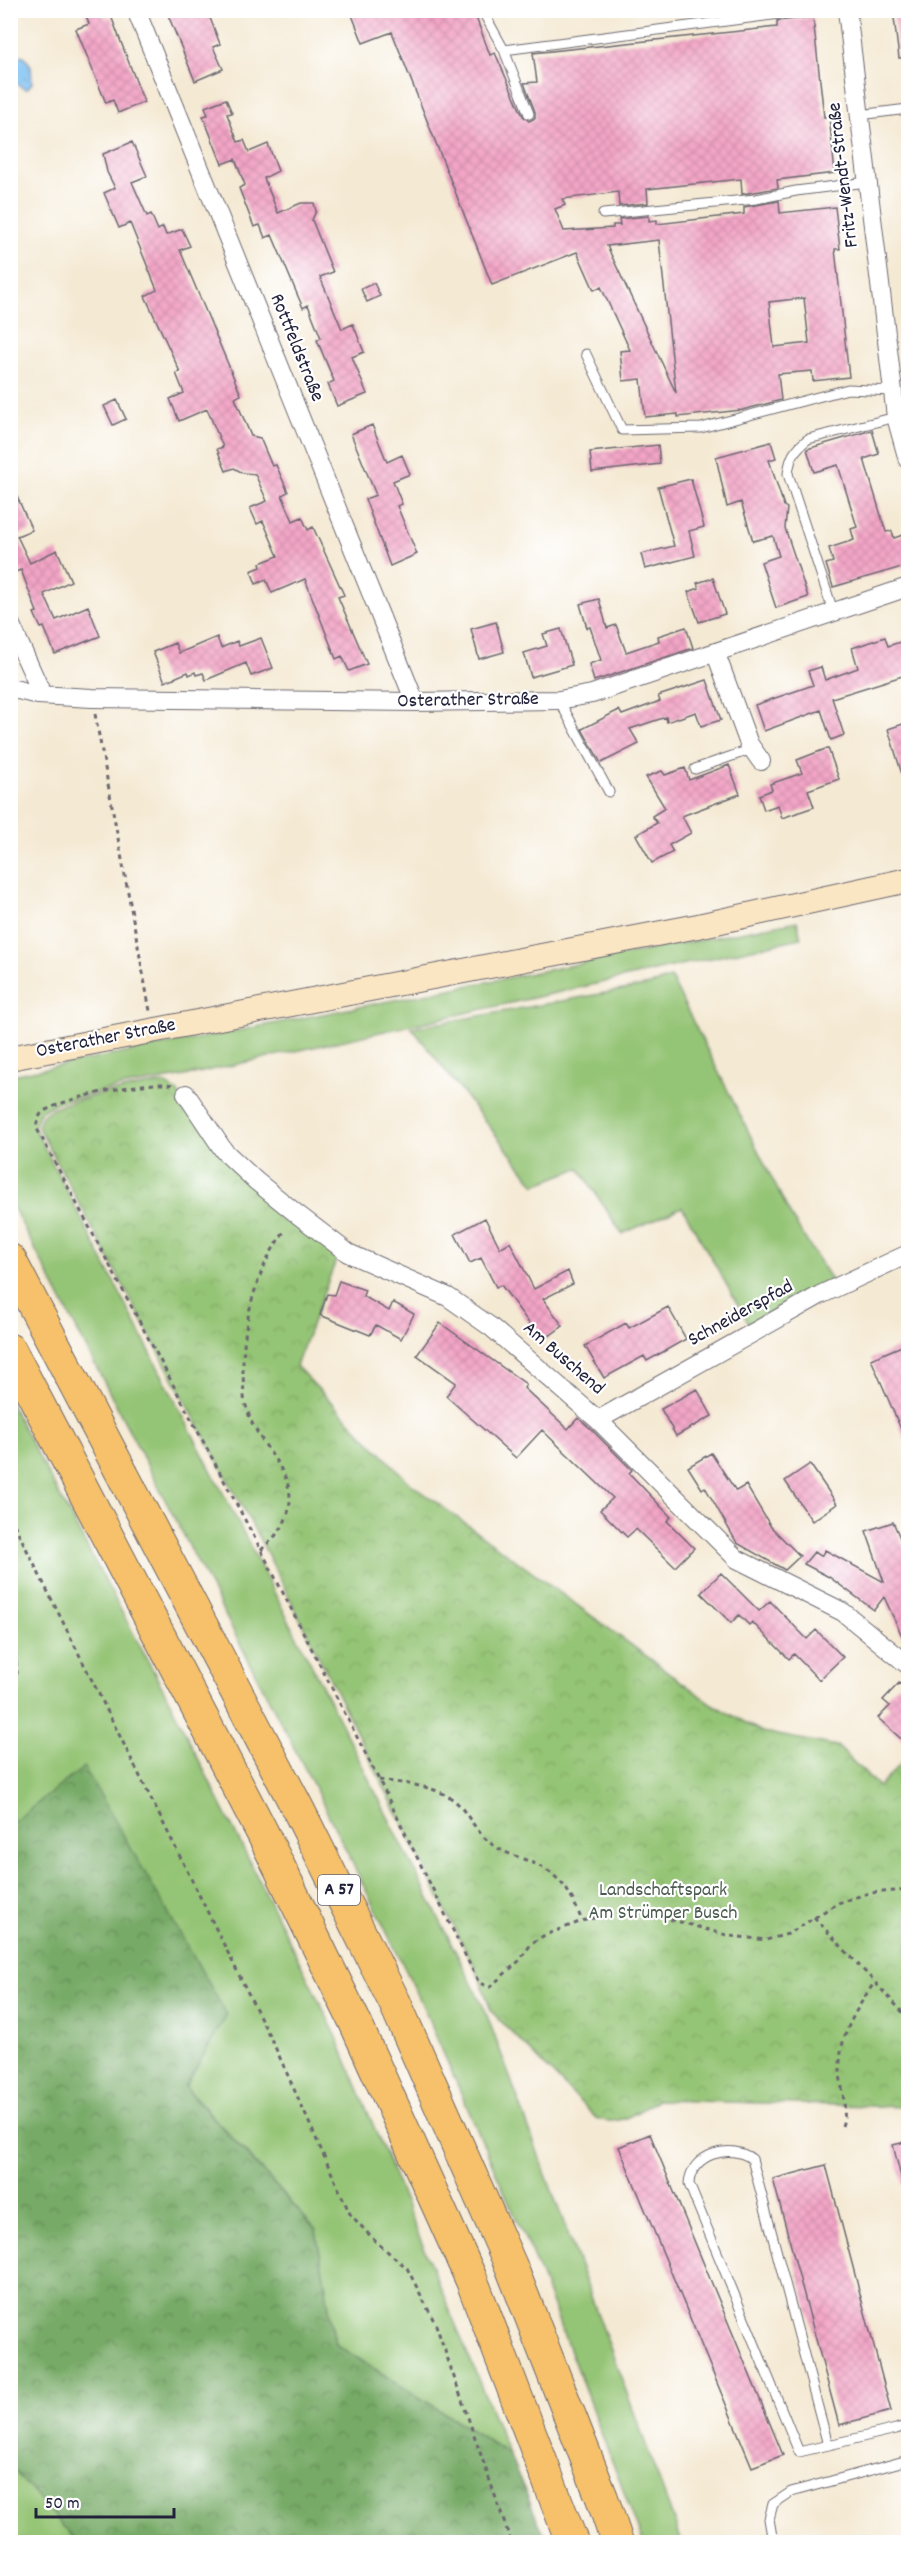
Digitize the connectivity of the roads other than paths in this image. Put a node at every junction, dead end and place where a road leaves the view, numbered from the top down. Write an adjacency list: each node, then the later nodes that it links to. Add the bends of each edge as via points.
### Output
1 (136, 10): 22 (street, Rottfeldstraße)
2 (482, 10): 5 (lane)
3 (811, 10): 5 (lane)
4 (847, 10): 8 (street, Fritz-Wendt-Straße)
5 (504, 50): 7 (lane)
6 (909, 109): 8 (lane)
7 (529, 114)
8 (859, 115): 9 (street, Fritz-Wendt-Straße)
9 (867, 182): 10 (lane, via 756,200); 12 (street, Fritz-Wendt-Straße)
10 (603, 214)
11 (586, 354): 12 (lane, via 622,430 701,428 848,388)
12 (893, 391): 13 (street, Fritz-Wendt-Straße)
13 (896, 417): 14 (street, Fritz-Wendt-Straße); 16 (lane, via 808,439 790,459 788,474)
14 (909, 460)
15 (909, 587): 16 (street, Osterather Straße)
16 (834, 614): 18 (street, Osterather Straße)
17 (10, 623): 20 (street, via 39,687)
18 (716, 654): 21 (street, Osterather Straße, via 592,694); 23 (street)
19 (10, 688): 20 (street, Osterather Straße)
20 (38, 695): 22 (street, Osterather Straße)
21 (559, 700): 22 (street, Osterather Straße); 25 (lane)
22 (415, 702)
23 (757, 755): 24 (lane)
24 (695, 769)
25 (609, 792)
26 (909, 880): 27 (main road, Osterather Straße, via 698,926)
27 (10, 1058)
28 (186, 1094): 32 (street, Am Buschend, via 224,1151 297,1214 348,1253 448,1297 491,1327)
29 (909, 1254): 32 (street, Schneiderspfad, via 820,1295)
30 (10, 1260): 38 (highway, A 57, via 396,2003 511,2266)
31 (10, 1350): 37 (highway, A 57, via 262,1832 354,2020 472,2282)
32 (598, 1420): 33 (street, Am Buschend, via 737,1559 843,1612)
33 (909, 1665)
34 (909, 2425): 35 (lane)
35 (828, 2445): 35 (lane, via 800,2452 689,2184 689,2173 698,2161 725,2151 742,2152 752,2159)
36 (909, 2460): 39 (lane, via 790,2492 773,2504 769,2519)
37 (572, 2542)
38 (617, 2542)
39 (773, 2542)

